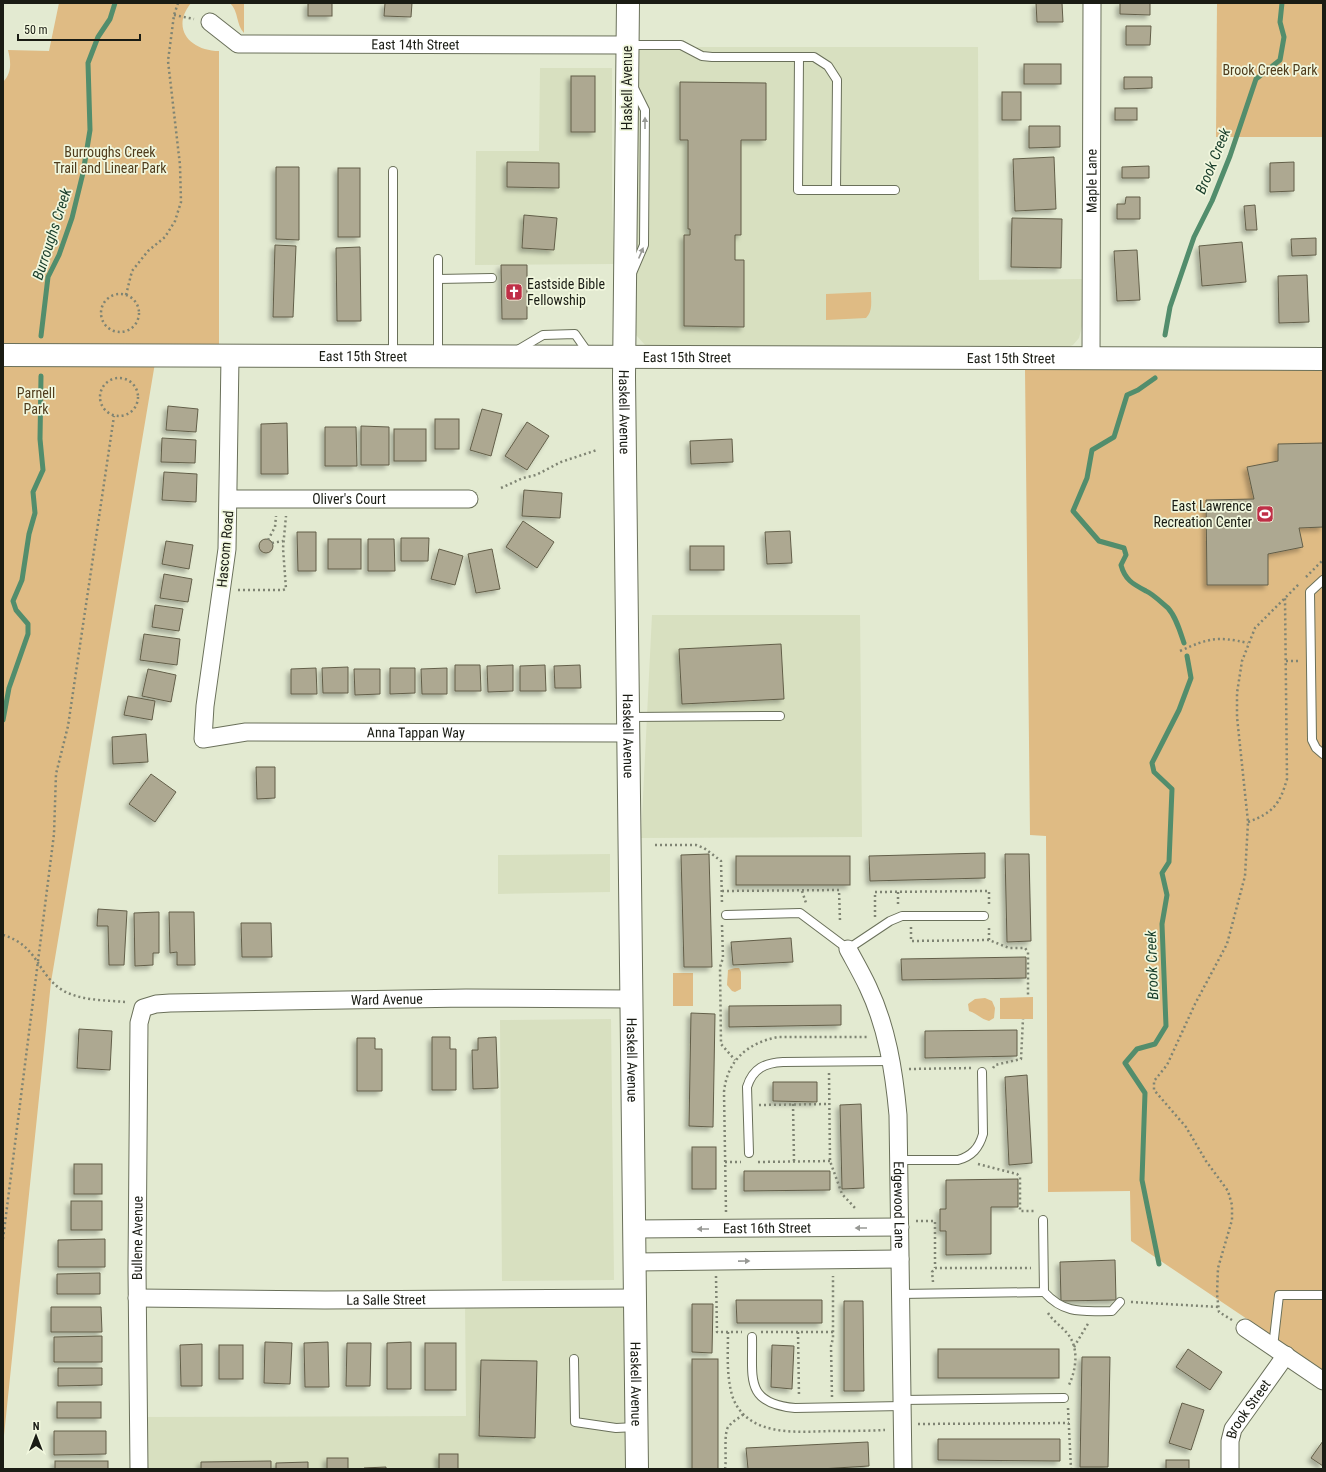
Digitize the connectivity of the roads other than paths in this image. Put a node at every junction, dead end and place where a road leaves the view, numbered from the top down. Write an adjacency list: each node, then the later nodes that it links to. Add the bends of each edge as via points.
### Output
1 (628, 3): 4 (main road, Haskell Avenue)
2 (1092, 3): 17 (street, Maple Lane)
3 (210, 22): 4 (street, East 14th Street, via 238,44)
4 (628, 45): 5 (lane, via 681,45 702,56 712,57); 16 (main road, Haskell Avenue)
5 (799, 57): 7 (lane, via 814,57 828,66 836,80); 7 (lane, via 798,190)
6 (393, 171): 14 (lane)
7 (836, 190): 8 (lane)
8 (895, 190)
9 (438, 259): 11 (lane)
10 (492, 278): 11 (lane)
11 (438, 279): 15 (lane)
12 (3, 355): 13 (main road, East 15th Street)
13 (230, 357): 14 (main road, East 15th Street); 19 (street, Hascom Road)
14 (393, 357): 15 (main road, East 15th Street)
15 (438, 357): 16 (main road, East 15th Street)
16 (625, 358): 17 (main road, East 15th Street); 23 (main road, Haskell Avenue)
17 (1091, 359): 18 (main road, East 15th Street)
18 (1323, 359)
19 (229, 499): 20 (street, Oliver's Court); 24 (street, Hascom Road, via 227,549)
20 (469, 499)
21 (1323, 580): 25 (lane, via 1310,592 1312,740)
22 (780, 716): 23 (lane)
23 (629, 725): 24 (street, Anna Tappan Way, via 246,732); 29 (main road, Haskell Avenue)
24 (202, 739)
25 (1323, 754)
26 (987, 916): 28 (lane, via 902,916 890,921)
27 (724, 918): 28 (lane, via 800,913)
28 (848, 950): 31 (street, Edgewood Lane, via 868,988)
29 (632, 999): 30 (street, Ward Avenue, via 466,998 170,1003); 37 (main road, Haskell Avenue)
30 (143, 1008): 43 (street, Bullene Avenue, via 139,1023)
31 (891, 1061): 33 (lane, via 771,1063 758,1068 750,1077 747,1086); 34 (street, Edgewood Lane, via 898,1115)
32 (981, 1070): 34 (lane, via 983,1134 981,1144 974,1152 958,1160)
33 (749, 1153)
34 (899, 1160): 36 (street, Edgewood Lane)
35 (1043, 1220): 40 (lane)
36 (907, 1224): 37 (street, East 16th Street, one-way to 37); 38 (street, Edgewood Lane)
37 (635, 1229): 39 (main road, Haskell Avenue)
38 (900, 1259): 39 (street, one-way to 38); 41 (street, Edgewood Lane)
39 (635, 1262): 44 (main road, Haskell Avenue)
40 (1044, 1292): 41 (lane); 45 (lane, via 1053,1302 1066,1309 1112,1311)
41 (900, 1294): 52 (street, Edgewood Lane)
42 (1323, 1295): 48 (lane, via 1278,1296)
43 (137, 1298): 44 (street, La Salle Street); 54 (street, Bullene Avenue)
44 (635, 1298): 53 (main road, Haskell Avenue)
45 (1120, 1302)
46 (1245, 1328): 48 (street)
47 (752, 1337): 52 (lane, via 753,1382 757,1393 766,1401 799,1408)
48 (1279, 1351): 50 (street); 57 (street, Brook Street, via 1232,1429)
49 (574, 1359): 53 (lane, via 575,1422 616,1428)
50 (1323, 1381)
51 (1067, 1398): 52 (lane)
52 (902, 1403): 56 (street, Edgewood Lane)
53 (637, 1427): 55 (main road, Haskell Avenue)
54 (139, 1469)
55 (637, 1469)
56 (902, 1469)
57 (1230, 1469)

